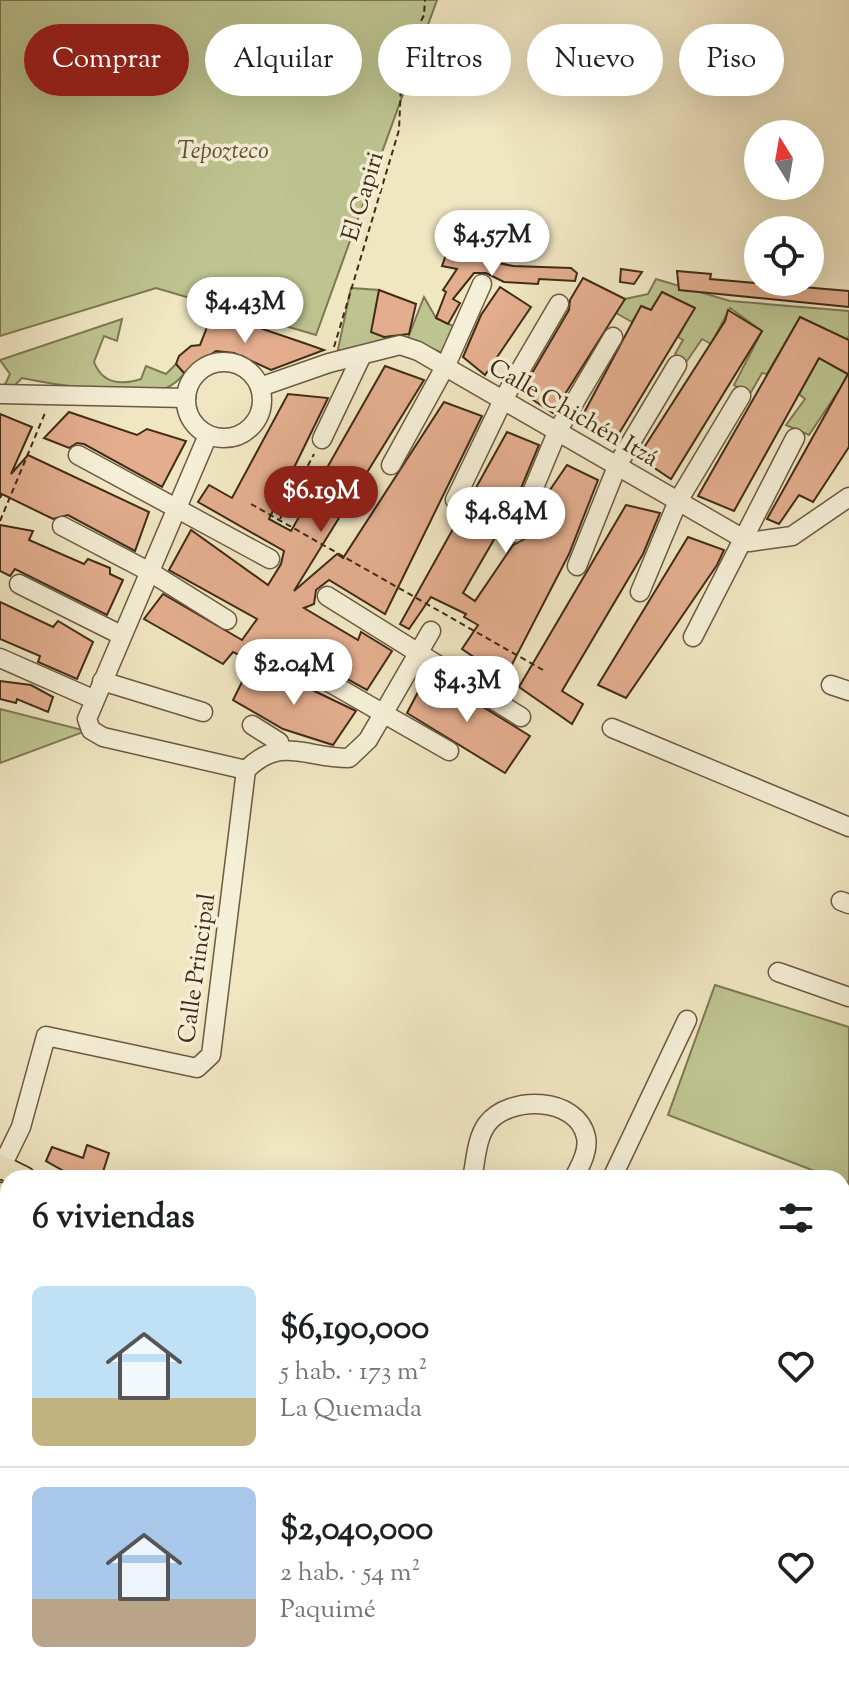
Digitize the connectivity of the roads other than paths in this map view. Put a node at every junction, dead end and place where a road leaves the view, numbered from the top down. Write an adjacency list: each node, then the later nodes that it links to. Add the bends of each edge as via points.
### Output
1 (482, 284): 5 (street)
2 (559, 304): 11 (street)
3 (613, 337): 12 (street)
4 (362, 355): 5 (street, Calle Chichén Itzá, via 400,345); 7 (street, Calle Chichén Itzá); 15 (street)
5 (446, 365): 11 (street, Calle Chichén Itzá); 18 (street)
6 (677, 365): 17 (street)
7 (260, 387): 10 (street, via 251,372 219,363 191,381); 13 (street, via 256,421 243,433 226,438)
8 (0, 394): 10 (street)
9 (741, 396): 21 (street)
10 (186, 398): 13 (street, via 188,413)
11 (504, 398): 12 (street, Calle Chichén Itzá); 20 (street)
12 (558, 430): 17 (street, Calle Chichén Itzá); 24 (street)
13 (208, 435): 22 (street)
14 (795, 438): 25 (street)
15 (322, 439)
16 (78, 455): 22 (street)
17 (618, 464): 21 (street, Calle Chichén Itzá); 27 (street)
18 (391, 465)
19 (849, 497): 25 (street, Calle Chichén Itzá, via 792,536 749,542)
20 (455, 500)
21 (678, 501): 25 (street, Calle Chichén Itzá); 30 (street)
22 (178, 509): 26 (street); 28 (street)
23 (62, 526): 28 (street)
24 (515, 533)
25 (741, 537): 35 (street)
26 (270, 559)
27 (577, 566)
28 (150, 572): 32 (street); 34 (street)
29 (19, 584): 34 (street)
30 (640, 592)
31 (327, 596): 36 (street)
32 (227, 620)
33 (431, 631): 36 (street)
34 (121, 635): 39 (street)
35 (693, 637)
36 (418, 651): 42 (street); 43 (street)
37 (0, 658): 40 (street)
38 (290, 660): 42 (street)
39 (102, 681): 40 (street); 41 (street)
40 (93, 699): 48 (street, via 87,719 91,730 103,737)
41 (203, 712)
42 (383, 712): 46 (street, via 368,740 349,758); 47 (street)
43 (521, 717)
44 (252, 725): 46 (street, via 275,736)
45 (612, 728): 49 (street)
46 (275, 749): 48 (street)
47 (449, 751)
48 (246, 770): 53 (street, Calle Principal, via 211,1055 197,1068 46,1036)
49 (849, 827)
50 (778, 972): 51 (street)
51 (849, 997)
52 (687, 1020): 56 (street)
53 (7, 1170)
54 (474, 1170): 55 (street, via 489,1121 538,1101 578,1122 586,1137)
55 (578, 1170)
56 (616, 1170)

